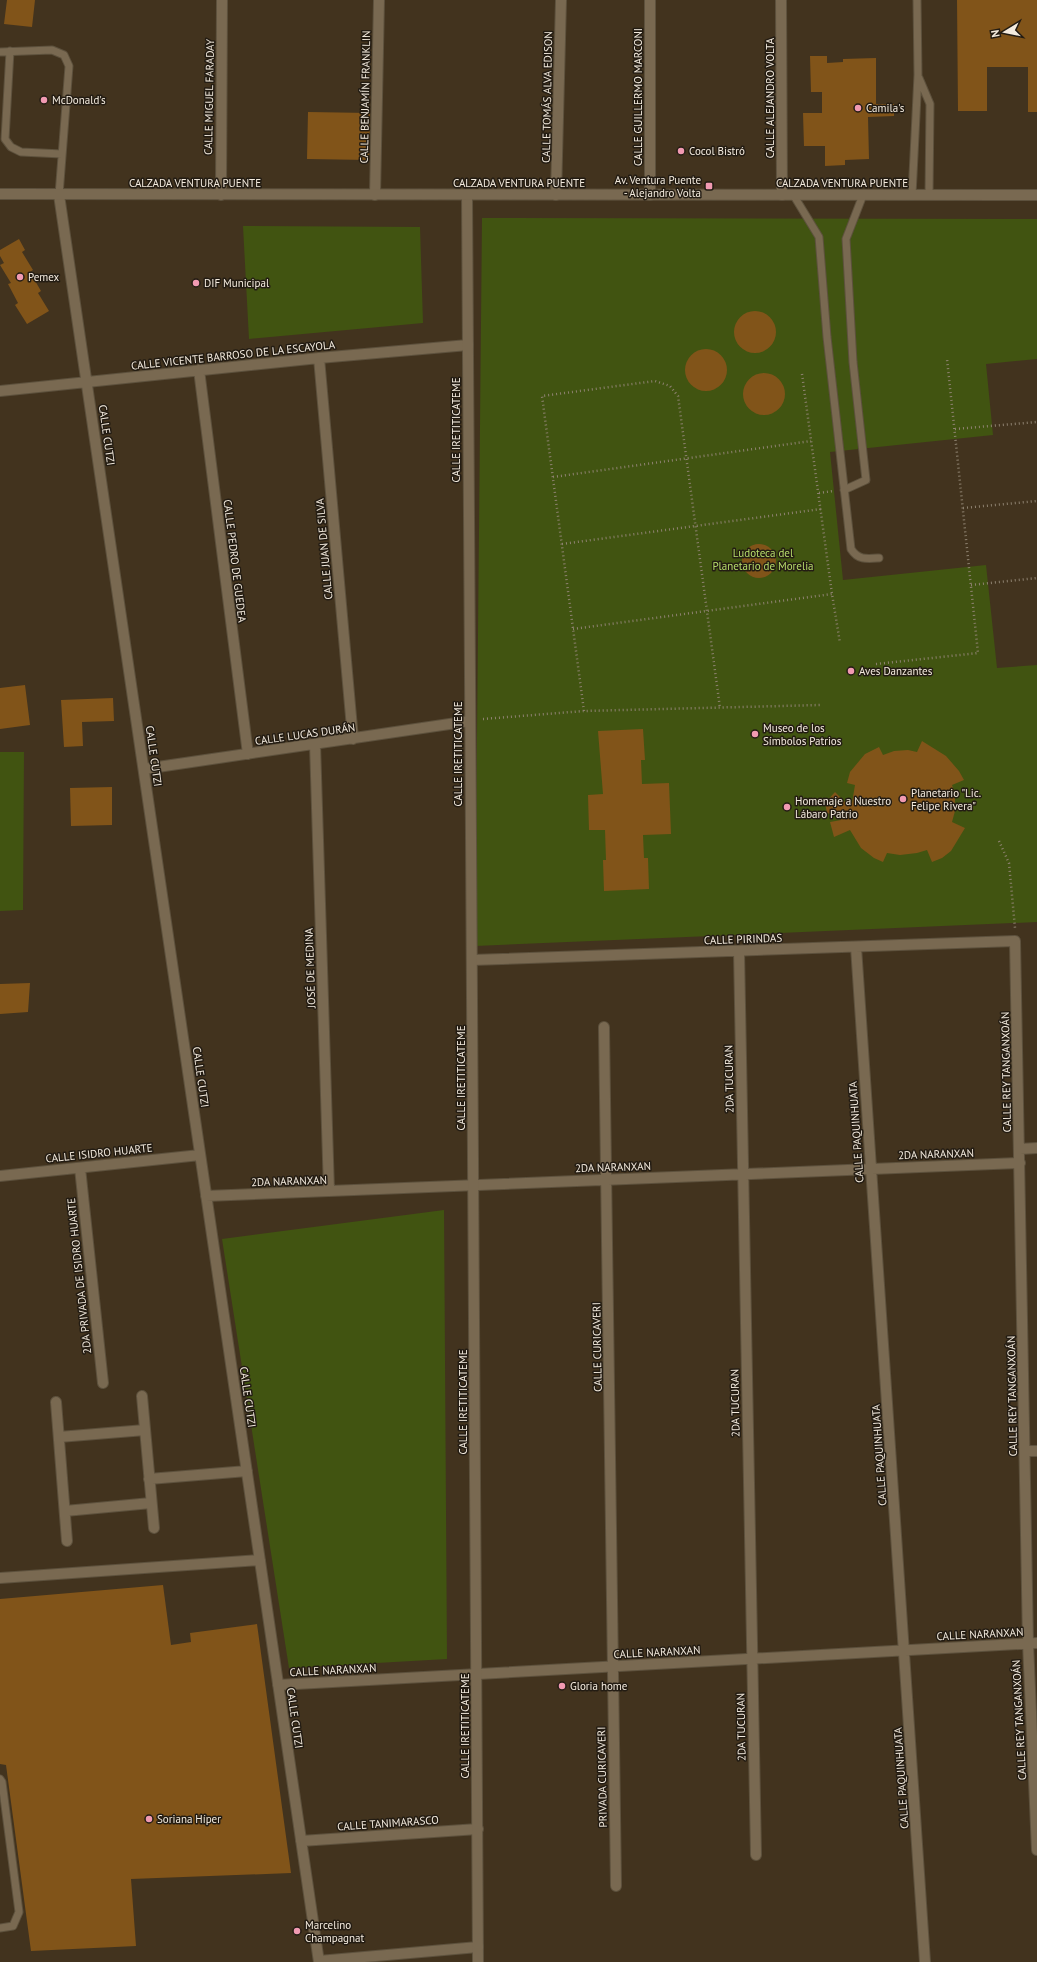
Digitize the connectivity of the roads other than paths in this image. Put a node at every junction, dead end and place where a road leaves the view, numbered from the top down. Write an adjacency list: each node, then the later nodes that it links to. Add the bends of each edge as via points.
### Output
1 (222, 0): 14 (street, CALLE MIGUEL FARADAY)
2 (379, 0): 15 (street, CALLE BENJAMÍN FRANKLIN)
3 (561, 0): 16 (street, CALLE TOMÁS ALVA EDISON)
4 (650, 0): 17 (street, CALLE GUILLERMO MARCONI)
5 (781, 0): 18 (street, CALLE ALEJANDRO VOLTA)
6 (917, 0): 9 (lane)
7 (10, 51): 8 (lane); 10 (lane, via 5,139 10,147 21,152); 10 (lane, via 52,50 64,55 69,66)
8 (0, 52)
9 (918, 76): 20 (lane); 21 (lane, via 930,104)
10 (62, 154): 12 (lane)
11 (0, 194): 12 (street, CALZADA VENTURA PUENTE)
12 (60, 194): 14 (street, CALZADA VENTURA PUENTE); 26 (street, CALLE CUTZI)
13 (467, 194): 15 (street, CALZADA VENTURA PUENTE); 16 (street, CALZADA VENTURA PUENTE); 23 (street, CALLE IRETITICATEME)
14 (221, 195): 15 (street, CALZADA VENTURA PUENTE)
15 (375, 195)
16 (556, 195): 17 (street, CALZADA VENTURA PUENTE)
17 (650, 195): 18 (street, CALZADA VENTURA PUENTE)
18 (787, 195): 19 (street, CALZADA VENTURA PUENTE); 28 (lane, via 794,196 819,237)
19 (867, 195): 20 (street, CALZADA VENTURA PUENTE); 28 (lane, via 864,195 846,239 853,362 867,469 866,480)
20 (912, 195): 21 (street, CALZADA VENTURA PUENTE)
21 (929, 195): 22 (street, CALZADA VENTURA PUENTE)
22 (1037, 195)
23 (468, 345): 24 (street, CALLE VICENTE BARROSO DE LA ESCAYOLA); 30 (street, CALLE IRETITICATEME)
24 (319, 358): 25 (street, CALLE VICENTE BARROSO DE LA ESCAYOLA); 31 (street, CALLE JUAN DE SILVA)
25 (199, 370): 26 (street, CALLE VICENTE BARROSO DE LA ESCAYOLA); 33 (street, CALLE PEDRO DE GUEDEA)
26 (87, 382): 27 (street, CALLE VICENTE BARROSO DE LA ESCAYOLA); 34 (street, CALLE CUTZI)
27 (0, 390)
28 (844, 490): 29 (lane, via 851,549 861,559)
29 (879, 558)
30 (470, 722): 31 (street, CALLE LUCAS DURÁN); 38 (street, CALLE IRETITICATEME)
31 (353, 739): 32 (street, CALLE LUCAS DURÁN)
32 (316, 744): 33 (street, CALLE LUCAS DURÁN); 50 (street, JOSÉ DE MEDINA)
33 (248, 754): 34 (street, CALLE LUCAS DURÁN)
34 (144, 769): 42 (street, CALLE CUTZI)
35 (1015, 941): 36 (street, CALLE PIRINDAS); 41 (street, CALLE REY TANGANXOÁN)
36 (856, 947): 37 (street, CALLE PIRINDAS); 45 (street, CALLE PAQUINHUATA)
37 (739, 951): 38 (street, CALLE PIRINDAS); 46 (street, 2DA TUCURAN)
38 (472, 960): 49 (street, CALLE IRETITICATEME)
39 (604, 1027): 48 (street, CALLE CURICAVERI)
40 (1037, 1148): 41 (street)
41 (1020, 1149): 43 (street, CALLE REY TANGANXOÁN)
42 (200, 1155): 44 (street, CALLE ISIDRO HUARTE); 51 (street, CALLE CUTZI)
43 (1020, 1163): 45 (street, 2DA NARANXAN); 57 (street, CALLE REY TANGANXOÁN)
44 (80, 1168): 47 (street, CALLE ISIDRO HUARTE); 52 (street, 2DA PRIVADA DE ISIDRO HUARTE)
45 (871, 1169): 46 (street, 2DA NARANXAN); 69 (street, CALLE PAQUINHUATA)
46 (743, 1174): 48 (street, 2DA NARANXAN); 70 (street, 2DA TUCURAN)
47 (0, 1176)
48 (606, 1180): 49 (street, 2DA NARANXAN); 71 (street, CALLE CURICAVERI)
49 (474, 1185): 50 (street, 2DA NARANXAN); 72 (street, CALLE IRETITICATEME)
50 (329, 1191): 51 (street, 2DA NARANXAN)
51 (206, 1196): 59 (street, CALLE CUTZI)
52 (103, 1383)
53 (142, 1396): 55 (street)
54 (56, 1402): 56 (street)
55 (145, 1430): 56 (street); 60 (street)
56 (59, 1437): 62 (street)
57 (1025, 1451): 58 (street); 65 (street, CALLE REY TANGANXOÁN)
58 (1037, 1451)
59 (247, 1471): 60 (street); 66 (street, CALLE CUTZI)
60 (149, 1479): 61 (street)
61 (152, 1503): 62 (street); 63 (street)
62 (65, 1511): 64 (street)
63 (154, 1528)
64 (67, 1540)
65 (1032, 1547): 68 (street, CALLE REY TANGANXOÁN)
66 (260, 1560): 67 (street); 73 (street, CALLE CUTZI)
67 (0, 1578)
68 (1032, 1643): 69 (street, CALLE NARANXAN); 76 (street, CALLE REY TANGANXOÁN)
69 (904, 1650): 70 (street, CALLE NARANXAN); 85 (street, CALLE PAQUINHUATA)
70 (752, 1659): 71 (street, CALLE NARANXAN); 79 (street, 2DA TUCURAN)
71 (613, 1667): 72 (street, CALLE NARANXAN); 80 (street, PRIVADA CURICAVERI)
72 (476, 1675): 73 (street, CALLE NARANXAN); 75 (street, CALLE IRETITICATEME)
73 (278, 1685): 77 (street, CALLE CUTZI)
74 (0, 1779): 81 (lane, via 10,1829 19,1912 13,1926)
75 (478, 1829): 77 (street, CALLE TANIMARASCO); 82 (street, CALLE IRETITICATEME)
76 (1037, 1839): 78 (street, CALLE REY TANGANXOÁN)
77 (301, 1841): 83 (street, CALLE CUTZI)
78 (1037, 1850)
79 (756, 1856)
80 (616, 1886)
81 (0, 1928)
82 (478, 1947): 83 (street); 84 (street, CALLE IRETITICATEME)
83 (319, 1962)
84 (478, 1962)
85 (925, 1962)

